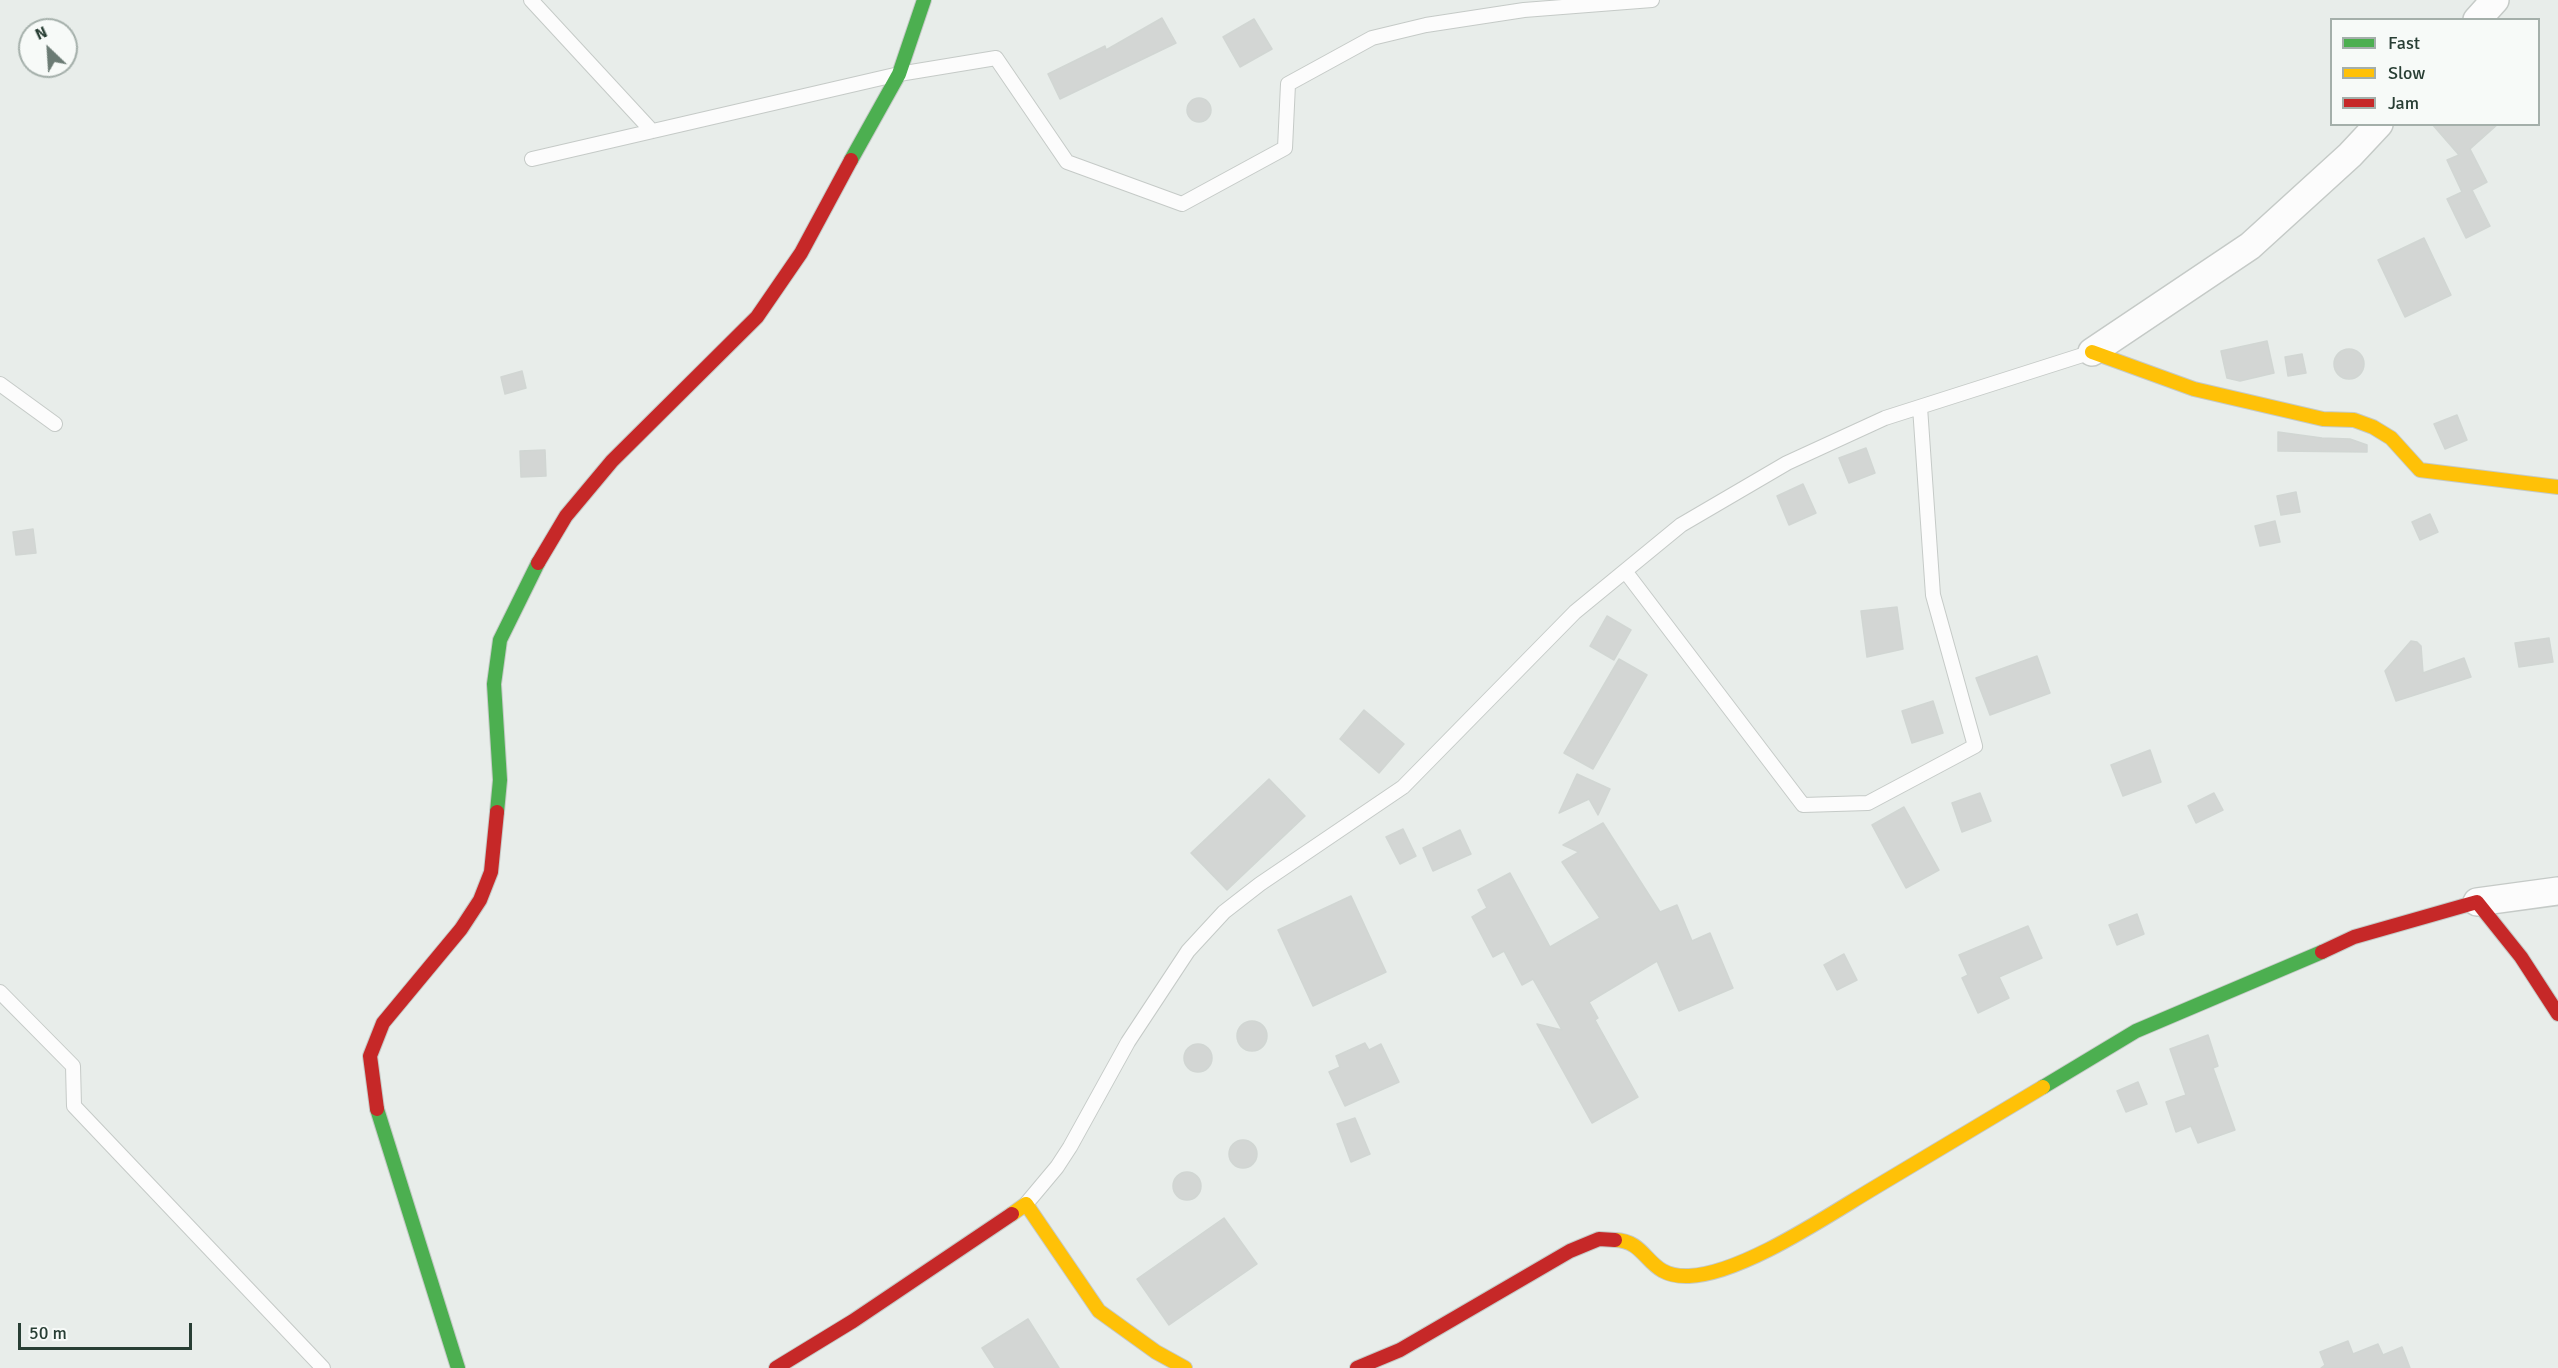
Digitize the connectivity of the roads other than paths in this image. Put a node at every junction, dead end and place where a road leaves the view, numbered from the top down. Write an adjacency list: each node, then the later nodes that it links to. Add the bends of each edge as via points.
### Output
1 (531, 0): 8 (lane)
2 (924, 0): 6 (street)
3 (1652, 0): 6 (lane, via 1524,10 1426,25 1372,38 1288,84 1285,148 1182,204 1067,162 996,58)
4 (2495, 0): 5 (street)
5 (2479, 18)
6 (899, 75): 8 (lane); 22 (street, via 801,253 757,317 612,461 566,516 530,577 500,640 494,684 500,780 491,872 480,900 461,929 383,1023 370,1056 374,1101)
7 (2377, 126): 10 (street, via 2350,156 2250,246)
8 (652, 131): 9 (lane)
9 (532, 159)
10 (2092, 352): 12 (lane); 14 (street, via 2194,389 2324,419 2354,420 2391,438 2420,470)
11 (0, 384): 13 (lane)
12 (1920, 407): 15 (lane, via 1885,418 1787,463 1681,525); 15 (lane, via 1933,595 1975,746 1868,803 1803,805)
13 (55, 424)
14 (2558, 487)
15 (1625, 572): 20 (lane, via 1575,612 1403,787 1224,912 1188,951 1128,1042 1058,1167)
16 (2558, 891): 17 (street)
17 (2477, 902): 19 (street, via 2521,957); 25 (street, via 2354,937 2136,1031 1750,1260 1714,1272 1667,1274 1627,1240 1599,1239 1570,1251 1401,1350)
18 (0, 992): 21 (lane, via 73,1066 74,1106)
19 (2558, 1014)
20 (1026, 1204): 23 (street); 24 (street, via 1099,1311)
21 (323, 1368)
22 (458, 1368)
23 (776, 1368)
24 (1185, 1368)
25 (1357, 1368)

